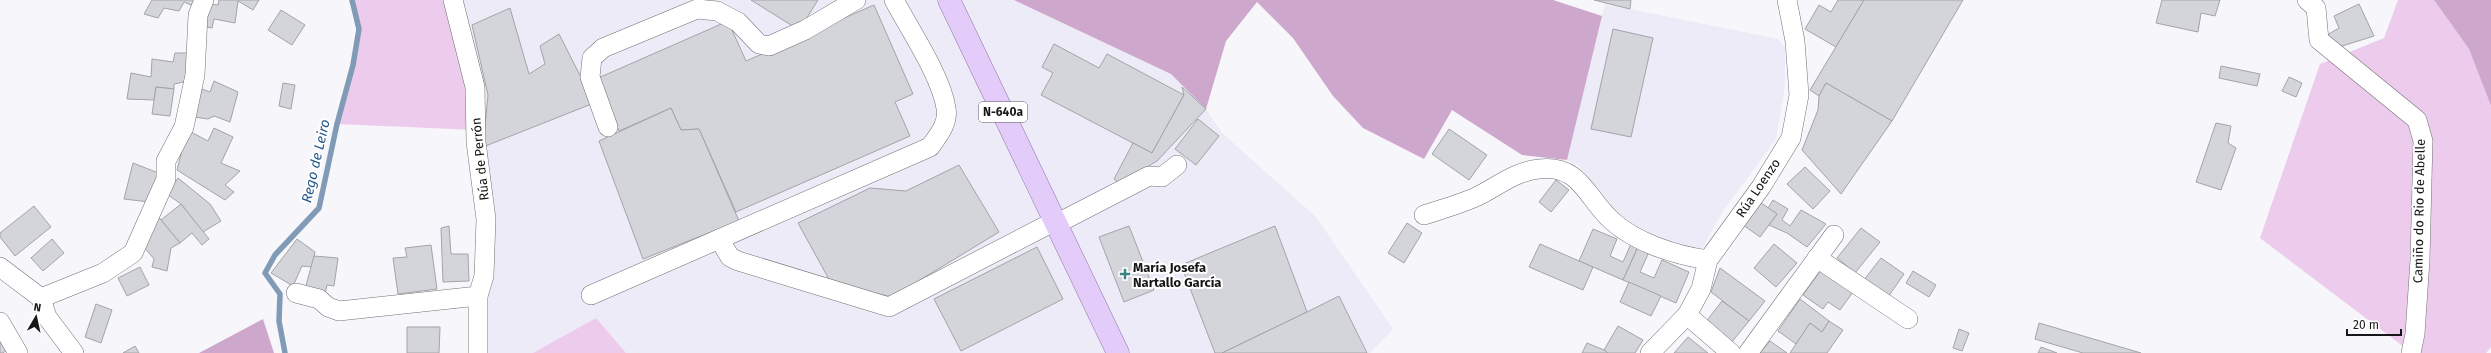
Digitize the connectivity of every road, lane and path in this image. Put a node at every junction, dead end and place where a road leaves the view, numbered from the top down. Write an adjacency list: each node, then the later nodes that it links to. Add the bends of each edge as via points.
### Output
1 (204, 0): 20 (street, via 198,16 195,75 184,127 166,160 166,179 133,253 104,273)
2 (452, 0): 19 (street, Rúa de Perrón, via 475,87 476,142 486,220 484,276)
3 (856, 0): 8 (street, via 805,30 769,46 759,44 738,22 717,11 697,9 603,48 592,58 590,77)
4 (894, 0): 13 (street, via 936,79 946,109 943,128 930,147)
5 (949, 0): 11 (main road, N-640a)
6 (1787, 0): 15 (street, Rúa Loenzo, via 1795,41 1799,94 1791,138 1761,187)
7 (2307, 0): 31 (street, Camiño do Rio de Abelle, via 2316,8 2319,40 2417,120 2422,141 2420,260 2415,334)
8 (608, 127)
9 (1177, 165): 11 (street, via 1162,177 1149,176)
10 (1424, 215): 15 (street, via 1478,196 1520,173 1540,169 1564,170 1590,193 1611,220 1639,238 1684,256)
11 (1055, 222): 13 (street, via 889,307 738,262 730,257); 27 (main road, N-640a)
12 (1834, 235): 14 (street)
13 (719, 239): 18 (street)
14 (1817, 258): 22 (street); 30 (street)
15 (1708, 260): 21 (street, Rúa Loenzo, via 1701,289)
16 (0, 267): 20 (street)
17 (296, 293): 19 (street, via 319,299 328,307 339,311)
18 (591, 294)
19 (478, 296): 26 (street, Rúa de Perrón)
20 (41, 298): 25 (street, via 48,317)
21 (1687, 315): 28 (street, Rúa Loenzo); 29 (street)
22 (1908, 319)
23 (0, 322): 24 (street)
24 (18, 353)
25 (74, 353)
26 (478, 353)
27 (1118, 353)
28 (1650, 353)
29 (1731, 353)
30 (1748, 353)
31 (2411, 353)

